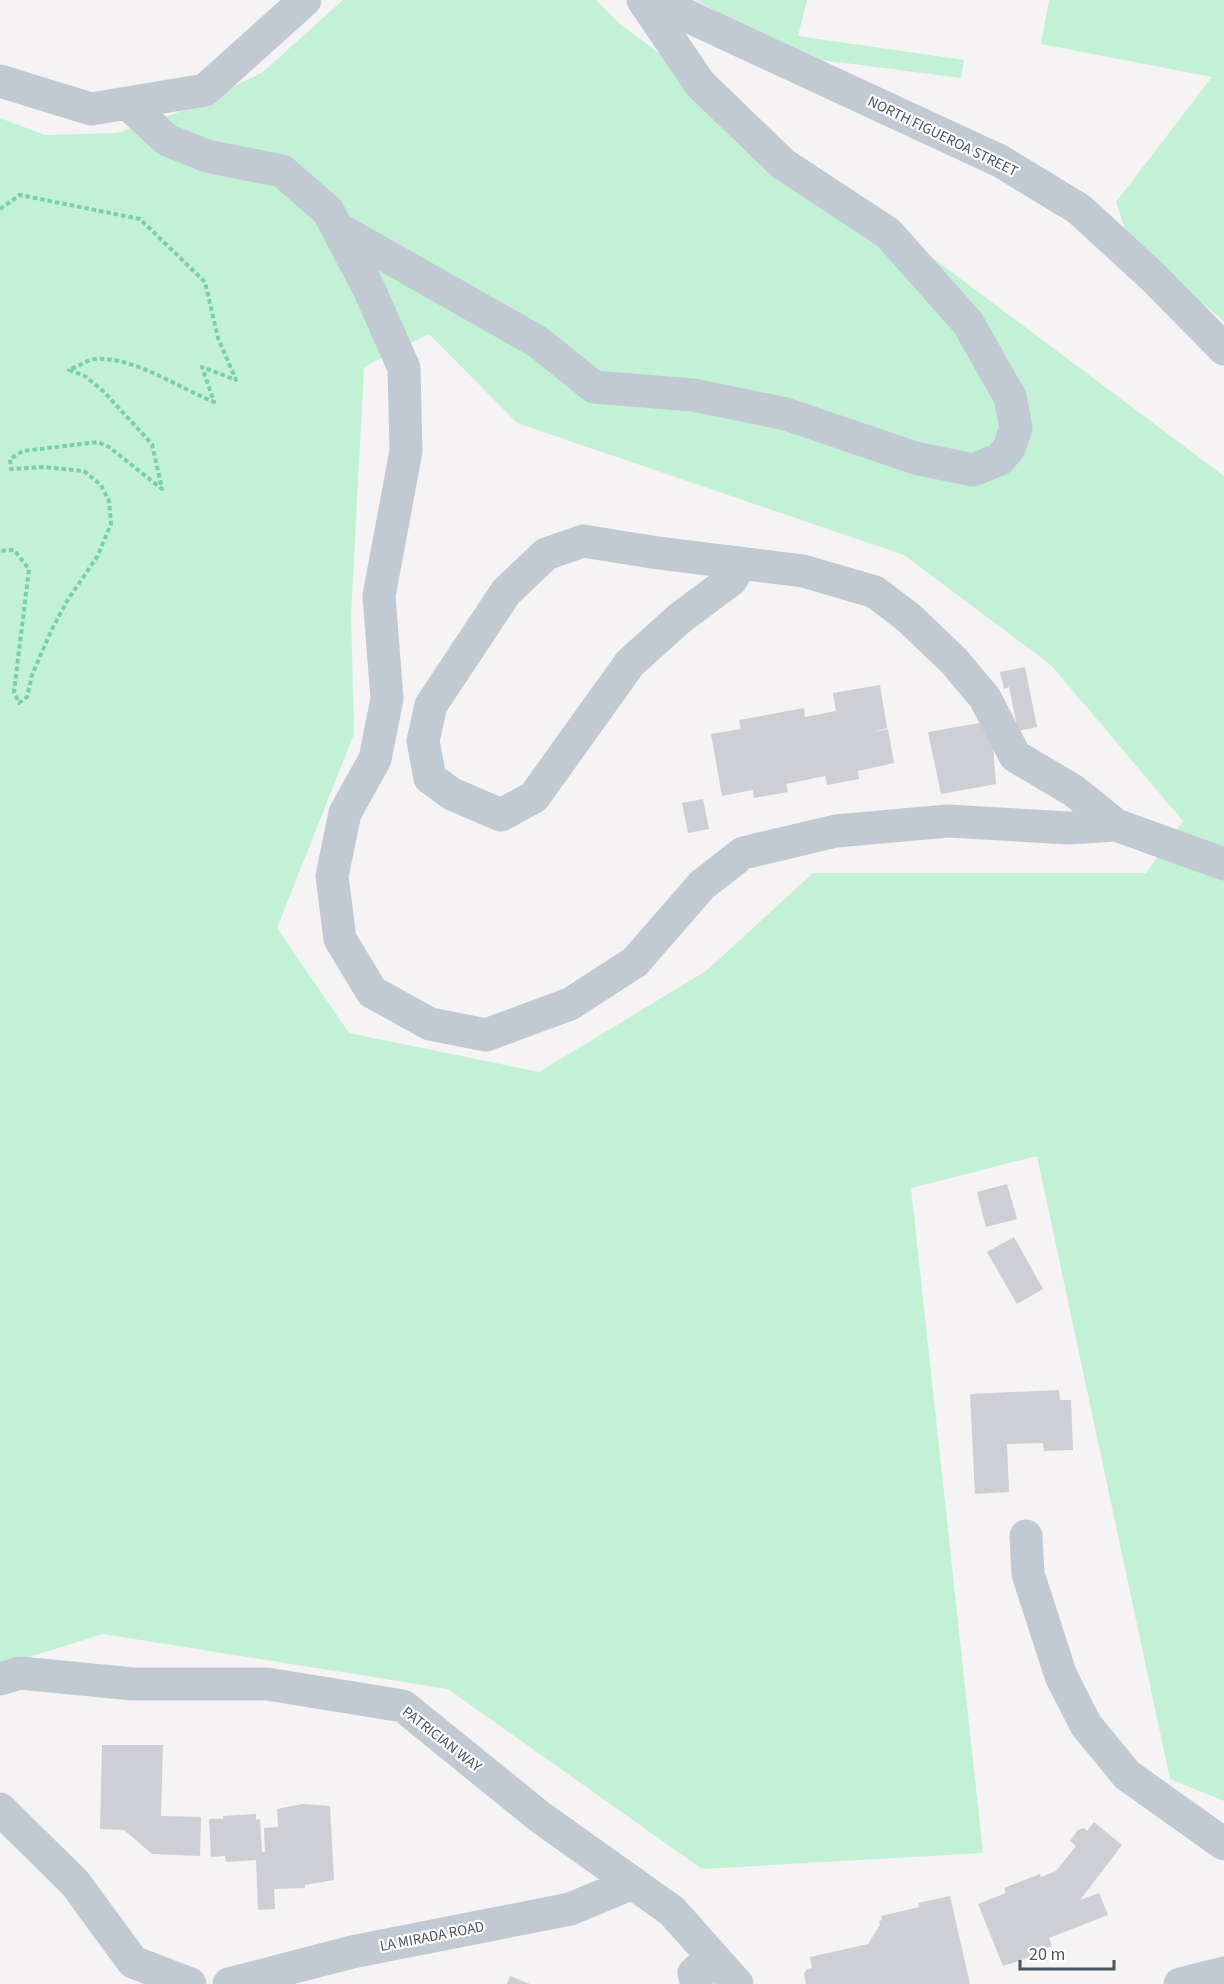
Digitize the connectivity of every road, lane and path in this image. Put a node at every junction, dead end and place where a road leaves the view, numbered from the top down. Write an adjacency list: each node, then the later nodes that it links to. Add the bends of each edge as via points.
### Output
1 (304, 0): 5 (street, via 205,90)
2 (643, 0): 7 (street, via 700,84 783,164 888,233 968,323 1010,397 1016,428 1000,459 973,470 915,458 786,414 693,395 594,387 538,342)
3 (653, 0): 8 (street, NORTH FIGUEROA STREET, via 990,156 1079,209)
4 (0, 81): 5 (street, via 91,109)
5 (127, 103): 7 (street, via 167,140 207,156 282,171 328,211)
6 (0, 209): 9 (path, via 20,195 140,219 205,282 218,338 236,380 202,367 214,402 132,364 94,359 69,370 85,376 104,392 152,444 162,489 98,442 22,451 10,459 11,469 84,471 101,485 109,501 111,524 97,556 52,629 27,697 19,704 14,692 29,569 14,550)
7 (337, 228): 11 (street, via 404,368 405,451 379,596)
8 (1224, 350)
9 (0, 551)
10 (741, 564): 12 (street, via 583,542 546,554 506,592); 12 (street, via 731,580 680,618 630,663 534,797 501,814 452,794 430,778 423,741); 13 (street, via 803,571 875,592 909,618 985,698 1015,756 1074,791)
11 (387, 699): 12 (street); 13 (street, via 375,759 345,813 332,876 340,939 372,992 430,1024 486,1035 570,1004 635,962 702,885 743,853 836,831 948,821 1068,828)
12 (431, 705)
13 (1116, 825): 14 (street)
14 (1224, 864)
15 (1026, 1536): 18 (street, via 1028,1574 1035,1597 1061,1676 1086,1725 1127,1775)
16 (0, 1679): 19 (street, PATRICIAN WAY, via 20,1673 133,1684 267,1684 403,1706 540,1817)
17 (0, 1809): 22 (street, via 75,1883 133,1962)
18 (1224, 1844)
19 (633, 1883): 20 (street, PATRICIAN WAY, via 672,1911); 23 (street, LA MIRADA ROAD, via 570,1909 352,1952)
20 (705, 1970): 24 (street, PATRICIAN WAY)
21 (1224, 1973): 25 (street)
22 (190, 1984)
23 (229, 1984)
24 (737, 1984)
25 (1180, 1984)

